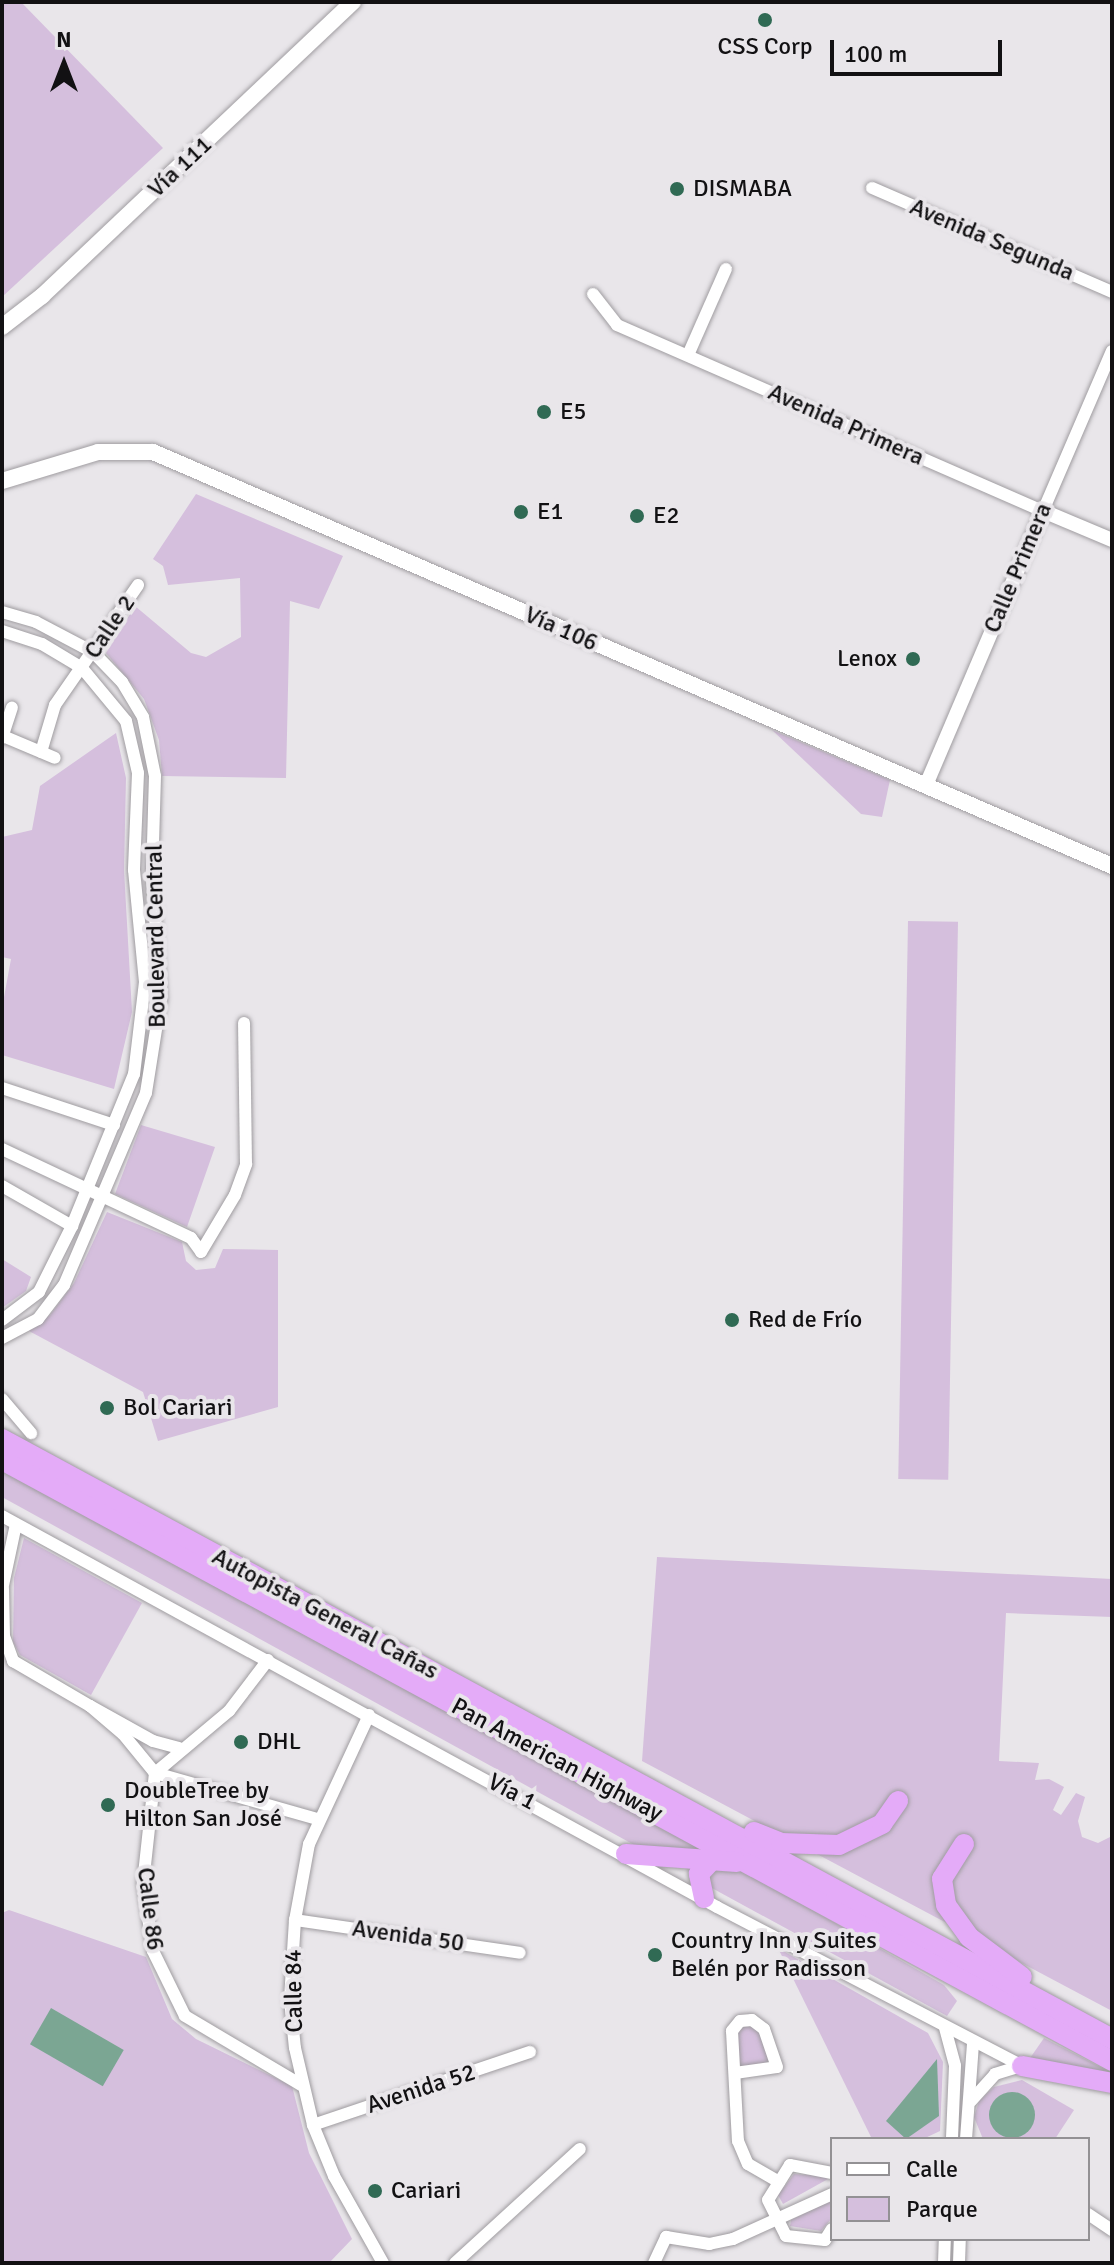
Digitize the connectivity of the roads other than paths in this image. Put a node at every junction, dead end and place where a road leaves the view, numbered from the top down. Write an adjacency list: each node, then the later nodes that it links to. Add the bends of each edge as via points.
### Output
1 (353, 2): 6 (main road, Vía 111, via 42,296)
2 (872, 188): 4 (street, Avenida Segunda)
3 (726, 269): 8 (street)
4 (1112, 292)
5 (593, 294): 8 (street, Avenida Primera, via 617,325)
6 (2, 327)
7 (1112, 351): 10 (street, Calle Primera)
8 (688, 355): 10 (street, Avenida Primera)
9 (2, 481): 21 (main road, Vía 106, via 98,452 153,452)
10 (1043, 511): 11 (street, Avenida Primera); 21 (street, Calle Primera)
11 (1112, 540)
12 (138, 585): 15 (street, Calle 2)
13 (2, 612): 15 (street, Boulevard Central, via 36,622)
14 (2, 631): 16 (street, Boulevard Central, via 50,648)
15 (93, 652): 16 (street, Calle 2); 24 (street, Boulevard Central, via 132,695 149,732 155,776 152,876)
16 (82, 668): 19 (street, Calle 2, via 55,705); 23 (street, Boulevard Central, via 116,706 136,756 134,870)
17 (12, 708): 18 (street)
18 (2, 737): 19 (street)
19 (41, 752): 20 (street)
20 (55, 758)
21 (926, 785): 22 (main road, Vía 106)
22 (1112, 866)
23 (145, 982): 24 (street); 27 (street, Boulevard Central, via 138,1057)
24 (160, 983): 31 (street, Boulevard Central, via 160,1026 150,1082)
25 (244, 1023): 31 (street, via 246,1164 235,1195 201,1252 191,1238)
26 (2, 1088): 27 (street)
27 (114, 1125): 30 (street, Boulevard Central)
28 (2, 1149): 30 (street)
29 (2, 1186): 32 (street)
30 (86, 1193): 31 (street); 32 (street, Boulevard Central)
31 (102, 1200): 34 (street, Boulevard Central, via 55,1302 30,1325)
32 (72, 1226): 33 (street, Boulevard Central, via 39,1292)
33 (2, 1320)
34 (2, 1338)
35 (2, 1399): 36 (street)
36 (31, 1433)
37 (2, 1439): 42 (highway, Autopista General Cañas)
38 (2, 1460): 55 (highway, Pan American Highway)
39 (2, 1516): 40 (street, Vía 1)
40 (16, 1524): 41 (street); 45 (street, Vía 1)
41 (2, 1589): 43 (street)
42 (358, 1632): 50 (highway, via 781,1843 827,1847 852,1841 882,1824); 61 (highway, Autopista General Cañas)
43 (3, 1636): 44 (street)
44 (7, 1658): 46 (street)
45 (268, 1660): 47 (street, Vía 1); 48 (street, via 229,1711)
46 (90, 1706): 48 (street, via 153,1741); 49 (street)
47 (369, 1715): 51 (street, Calle 84); 53 (street, Vía 1)
48 (179, 1748): 49 (street)
49 (155, 1773): 51 (street); 68 (street, Calle 86, via 143,1883 161,1975 185,2016)
50 (898, 1801)
51 (318, 1819): 57 (street, Calle 84)
52 (964, 1844): 60 (highway, via 942,1879 952,1920 1047,1995)
53 (626, 1854): 54 (highway); 56 (street, Vía 1)
54 (713, 1859): 55 (highway); 56 (highway, via 699,1874)
55 (749, 1864): 64 (highway, Pan American Highway)
56 (704, 1898): 59 (street, Vía 1)
57 (295, 1920): 58 (street, Avenida 50); 68 (street, Calle 84, via 290,2000)
58 (520, 1953)
59 (945, 2028): 62 (street, Vía 1); 71 (street, via 955,2066)
60 (1112, 2030)
61 (1112, 2039)
62 (973, 2043): 65 (street, Vía 1); 69 (street)
63 (530, 2052): 70 (street, Avenida 52)
64 (1112, 2061)
65 (1022, 2066): 67 (highway); 69 (street, via 984,2082)
66 (735, 2073): 66 (street, via 732,2031 740,2021 752,2020 764,2029 777,2067); 75 (street, via 741,2153 748,2164)
67 (1112, 2083)
68 (301, 2085): 70 (street, Calle 84)
69 (968, 2105): 72 (street)
70 (313, 2125): 83 (street, Calle 84, via 340,2189)
71 (960, 2137)
72 (960, 2137)
73 (580, 2149): 84 (street)
74 (830, 2173): 75 (street, via 790,2165)
75 (779, 2182): 78 (street, via 768,2200)
76 (830, 2195): 78 (street)
77 (1090, 2215): 79 (street)
78 (778, 2218): 80 (street, via 786,2236 825,2240); 85 (street, via 721,2242 666,2237)
79 (1112, 2230)
80 (830, 2232)
81 (945, 2241): 86 (street)
82 (960, 2241): 87 (street)
83 (383, 2263)
84 (455, 2263)
85 (654, 2263)
86 (944, 2263)
87 (959, 2263)

